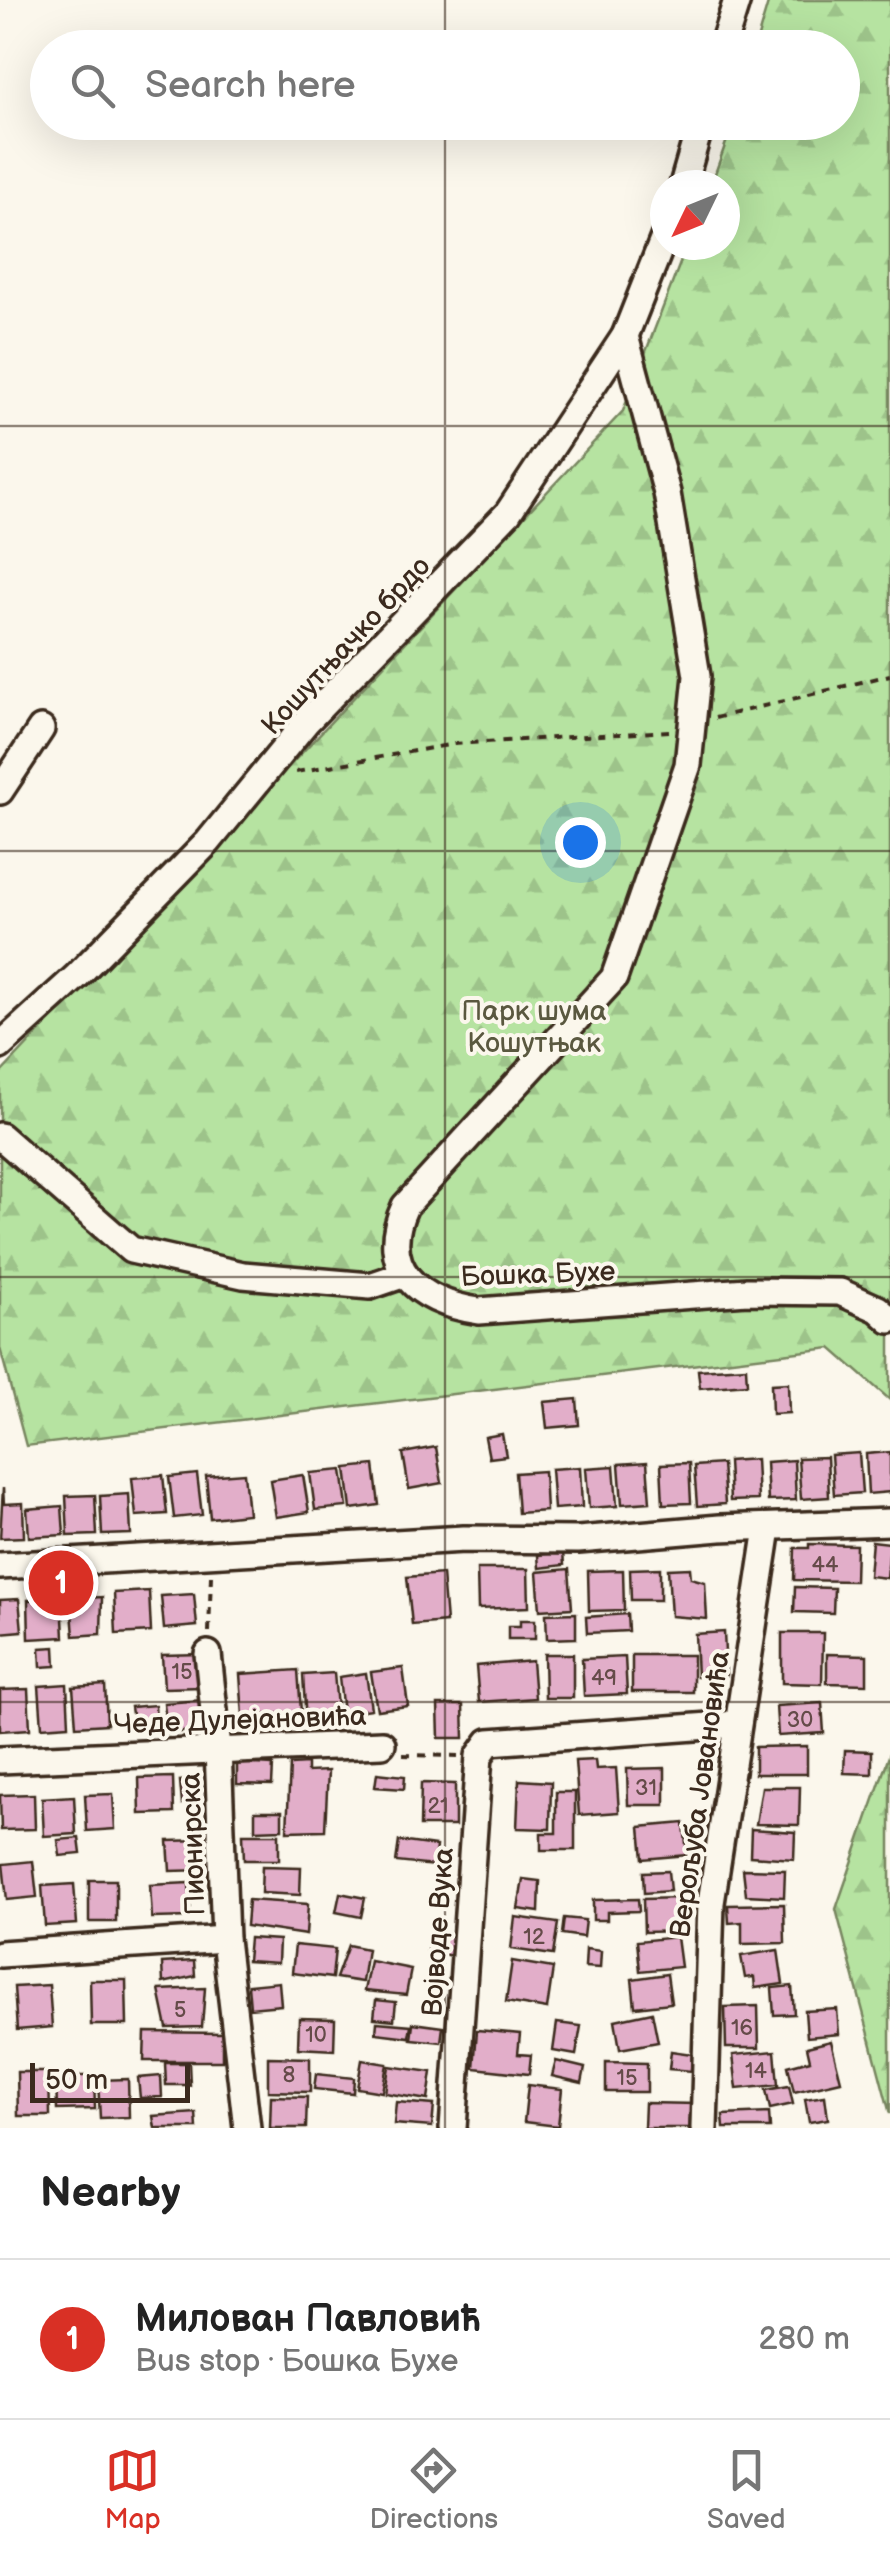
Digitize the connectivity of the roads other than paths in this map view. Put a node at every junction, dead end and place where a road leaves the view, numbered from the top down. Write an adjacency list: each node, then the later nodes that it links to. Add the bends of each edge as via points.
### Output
1 (737, 0): 2 (street)
2 (728, 30)
3 (696, 140): 4 (street)
4 (687, 170)
5 (655, 260): 6 (street, Кошутњачко брдо)
6 (625, 336): 9 (street, Кошутњачко брдо, via 508,513 306,722 265,778 78,976); 11 (street, via 667,493 696,676 694,730 677,804 614,978 405,1206 394,1231 394,1253)
7 (41, 729): 8 (street)
8 (0, 791)
9 (0, 1046)
10 (0, 1136): 11 (street, via 131,1250 243,1275 370,1286)
11 (406, 1274): 12 (street, Бошка Бухе, via 423,1294 479,1311 747,1290 840,1292)
12 (890, 1320)
13 (890, 1522): 14 (street)
14 (768, 1528): 15 (street); 17 (street, Верољуба Јовановића)
15 (0, 1566)
16 (208, 1654): 19 (street, Пионирска)
17 (737, 1724): 24 (street, Војводе Вука, via 484,1749); 25 (street, Верољуба Јовановића, via 711,1903)
18 (382, 1744): 19 (street, Чеде Дулејановића)
19 (218, 1748): 20 (street, Чеде Дулејановића); 21 (street, Пионирска)
20 (0, 1760)
21 (225, 1940): 22 (street); 23 (street, Пионирска)
22 (0, 1954)
23 (247, 2128)
24 (452, 2128)
25 (704, 2128)

